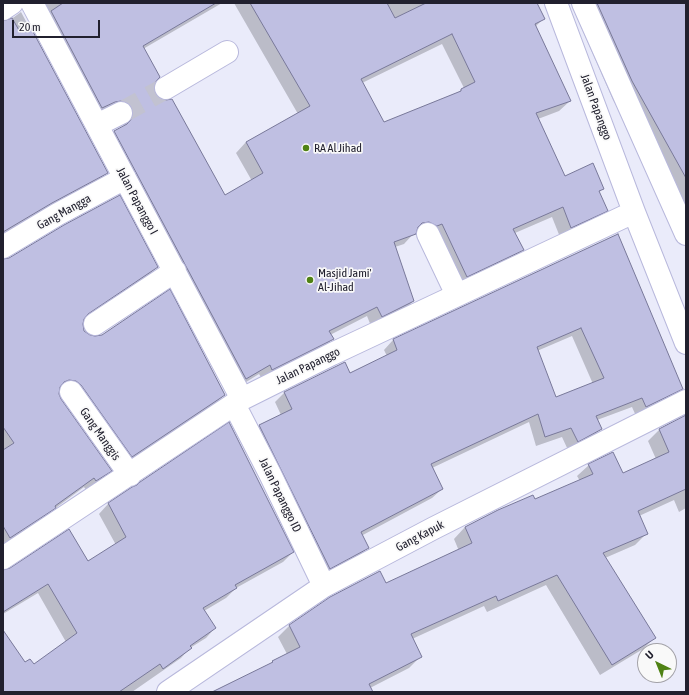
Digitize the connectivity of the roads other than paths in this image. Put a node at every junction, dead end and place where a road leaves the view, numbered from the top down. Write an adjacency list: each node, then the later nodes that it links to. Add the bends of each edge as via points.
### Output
1 (12, 3): 5 (street)
2 (32, 3): 9 (street, Jalan Papanggo I)
3 (556, 3): 11 (street, Jalan Papanggo)
4 (583, 3): 13 (street)
5 (3, 9)
6 (227, 52): 7 (street)
7 (166, 88)
8 (121, 113): 9 (street)
9 (97, 125): 10 (street, Jalan Papanggo I)
10 (125, 178): 14 (street, Gang Mangga, via 58,214); 15 (street, Jalan Papanggo I)
11 (634, 212): 16 (street, Jalan Papanggo); 18 (street, Jalan Papanggo)
12 (428, 234): 16 (street)
13 (686, 234)
14 (3, 248)
15 (175, 271): 17 (street); 20 (street, Jalan Papanggo I)
16 (457, 295): 20 (street, Jalan Papanggo)
17 (95, 324)
18 (686, 343)
19 (71, 392): 22 (street, Gang Manggis)
20 (238, 401): 22 (street, Jalan Papanggo); 24 (street, Jalan Papanggo ID)
21 (686, 401): 24 (street, Gang Kapuk)
22 (130, 475): 23 (street, Jalan Papanggo)
23 (3, 558)
24 (324, 586): 25 (street, Gang Kapuk)
25 (168, 692)

